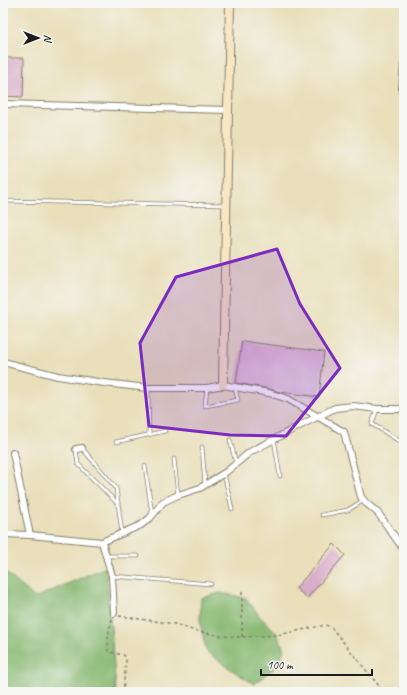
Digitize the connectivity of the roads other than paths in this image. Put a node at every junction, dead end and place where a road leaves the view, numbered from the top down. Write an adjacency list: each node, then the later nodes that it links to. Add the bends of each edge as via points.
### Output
1 (230, 3): 5 (street)
2 (404, 64): 3 (street)
3 (404, 96)
4 (3, 104): 5 (street)
5 (228, 110): 7 (street)
6 (3, 200): 7 (lane)
7 (226, 205): 9 (street)
8 (3, 362): 10 (street, via 58,376)
9 (223, 385): 11 (street); 12 (street)
10 (148, 388): 11 (street); 17 (lane)
11 (207, 388): 12 (lane, via 204,406 238,400)
12 (235, 388): 15 (street, via 269,393 288,399)
13 (377, 409): 14 (street); 15 (street, via 353,406 335,408); 21 (lane, via 372,424)
14 (404, 409)
15 (318, 416): 18 (street); 31 (street, via 344,432 361,497)
16 (165, 431): 17 (lane)
17 (150, 434): 20 (lane)
18 (274, 439): 25 (street); 28 (lane)
19 (230, 440): 25 (lane)
20 (116, 442)
21 (404, 444)
22 (202, 447): 29 (lane)
23 (13, 453): 38 (street)
24 (174, 459): 30 (lane)
25 (236, 463): 27 (street)
26 (145, 466): 35 (lane)
27 (224, 473): 29 (street); 33 (lane)
28 (280, 476)
29 (205, 484): 30 (street)
30 (178, 495): 35 (street, via 163,502)
31 (364, 500): 34 (lane, via 348,510); 40 (street, via 378,513)
32 (118, 504): 32 (lane, via 116,488 79,448 78,464); 36 (lane)
33 (232, 508)
34 (322, 515)
35 (152, 516): 36 (street)
36 (122, 533): 39 (street)
37 (3, 534): 38 (street)
38 (30, 535): 39 (street)
39 (102, 542): 41 (street)
40 (404, 550)
41 (106, 556): 42 (lane); 43 (street)
42 (138, 556)
43 (112, 576): 44 (lane); 45 (street)
44 (211, 584)
45 (114, 613)

